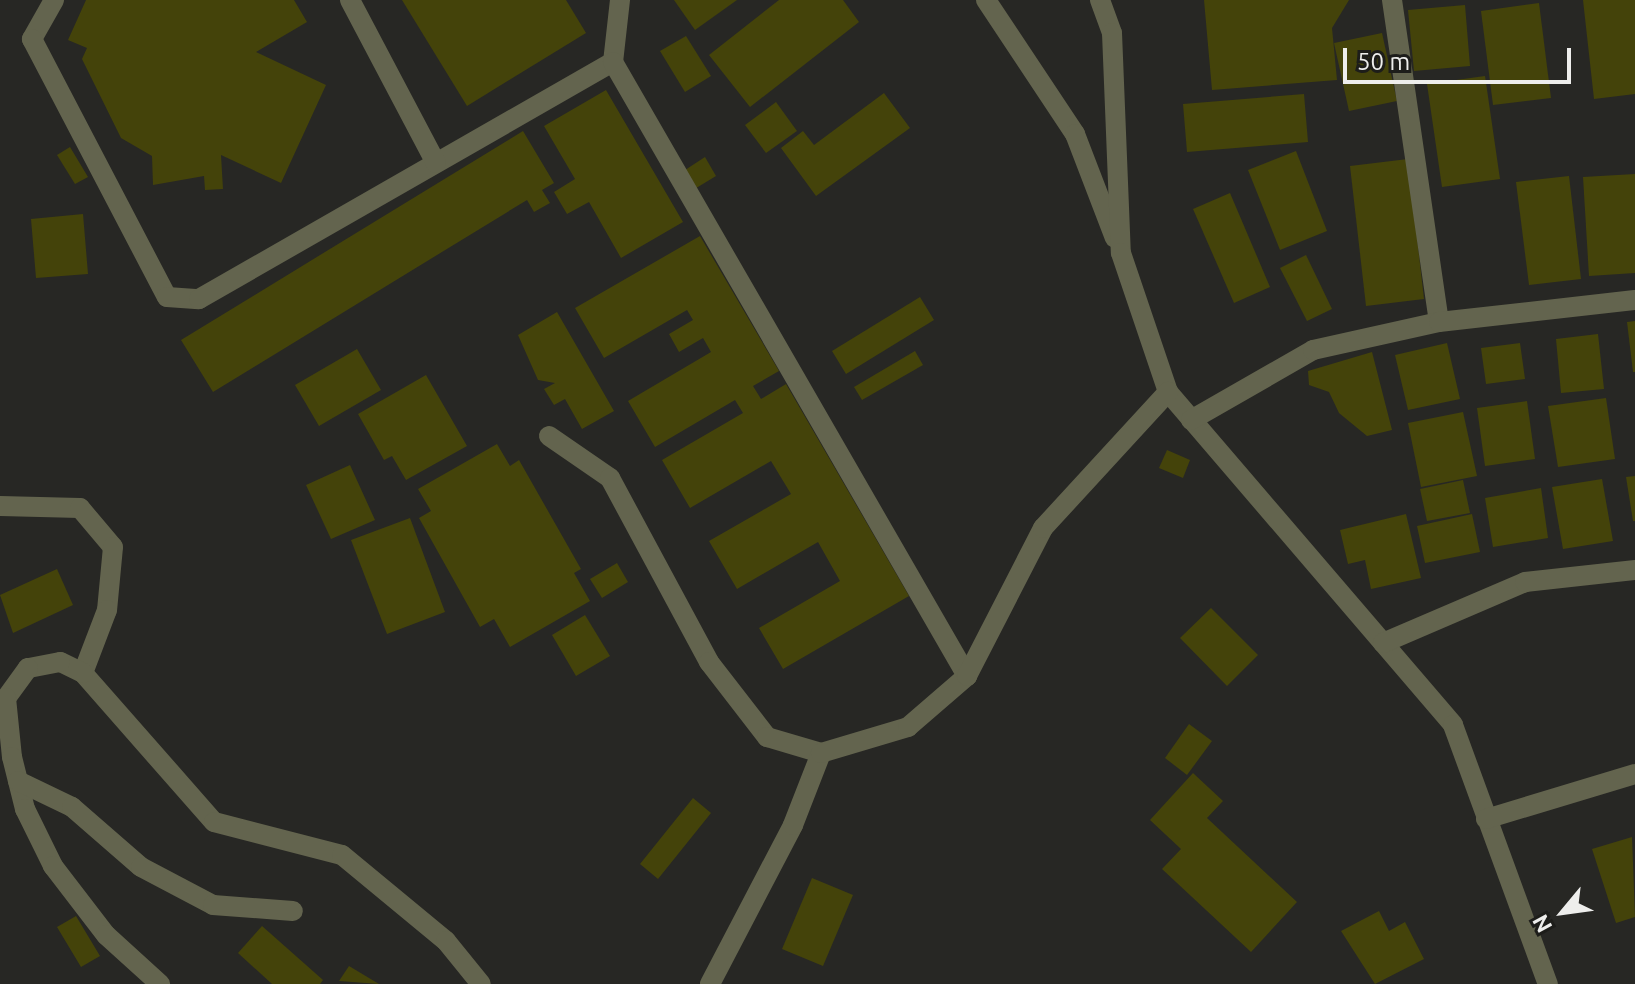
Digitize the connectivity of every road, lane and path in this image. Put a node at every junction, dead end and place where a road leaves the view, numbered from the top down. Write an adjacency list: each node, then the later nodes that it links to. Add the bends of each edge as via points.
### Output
1 (54, 0): 8 (street, via 32,39 167,297 199,299)
2 (350, 0): 8 (street)
3 (620, 0): 7 (street)
4 (986, 0): 9 (street, via 1075,134)
5 (1100, 0): 9 (street, via 1112,33)
6 (1392, 0): 11 (street)
7 (613, 62): 8 (street); 19 (street)
8 (436, 163)
9 (1121, 253): 12 (street)
10 (1635, 300): 11 (street)
11 (1439, 322): 13 (street, via 1313,350)
12 (1168, 392): 13 (street); 19 (street, via 1043,528)
13 (1191, 420): 17 (street)
14 (549, 436): 20 (street, via 610,478 709,662 767,737)
15 (0, 506): 18 (street, via 80,508 113,547 107,610)
16 (1635, 570): 17 (street, via 1525,582)
17 (1383, 643): 23 (street, via 1453,725)
18 (83, 673): 22 (street, via 60,662 28,668 6,698); 26 (street, via 214,822 342,855 446,941)
19 (967, 676): 20 (street, via 908,727)
20 (821, 753): 27 (street)
21 (1635, 774): 23 (street)
22 (18, 781): 24 (street, via 72,807 141,867 213,905); 25 (street, via 53,866 106,935)
23 (1486, 819): 28 (street)
24 (293, 911)
25 (160, 984)
26 (481, 984)
27 (710, 984)
28 (1548, 984)

